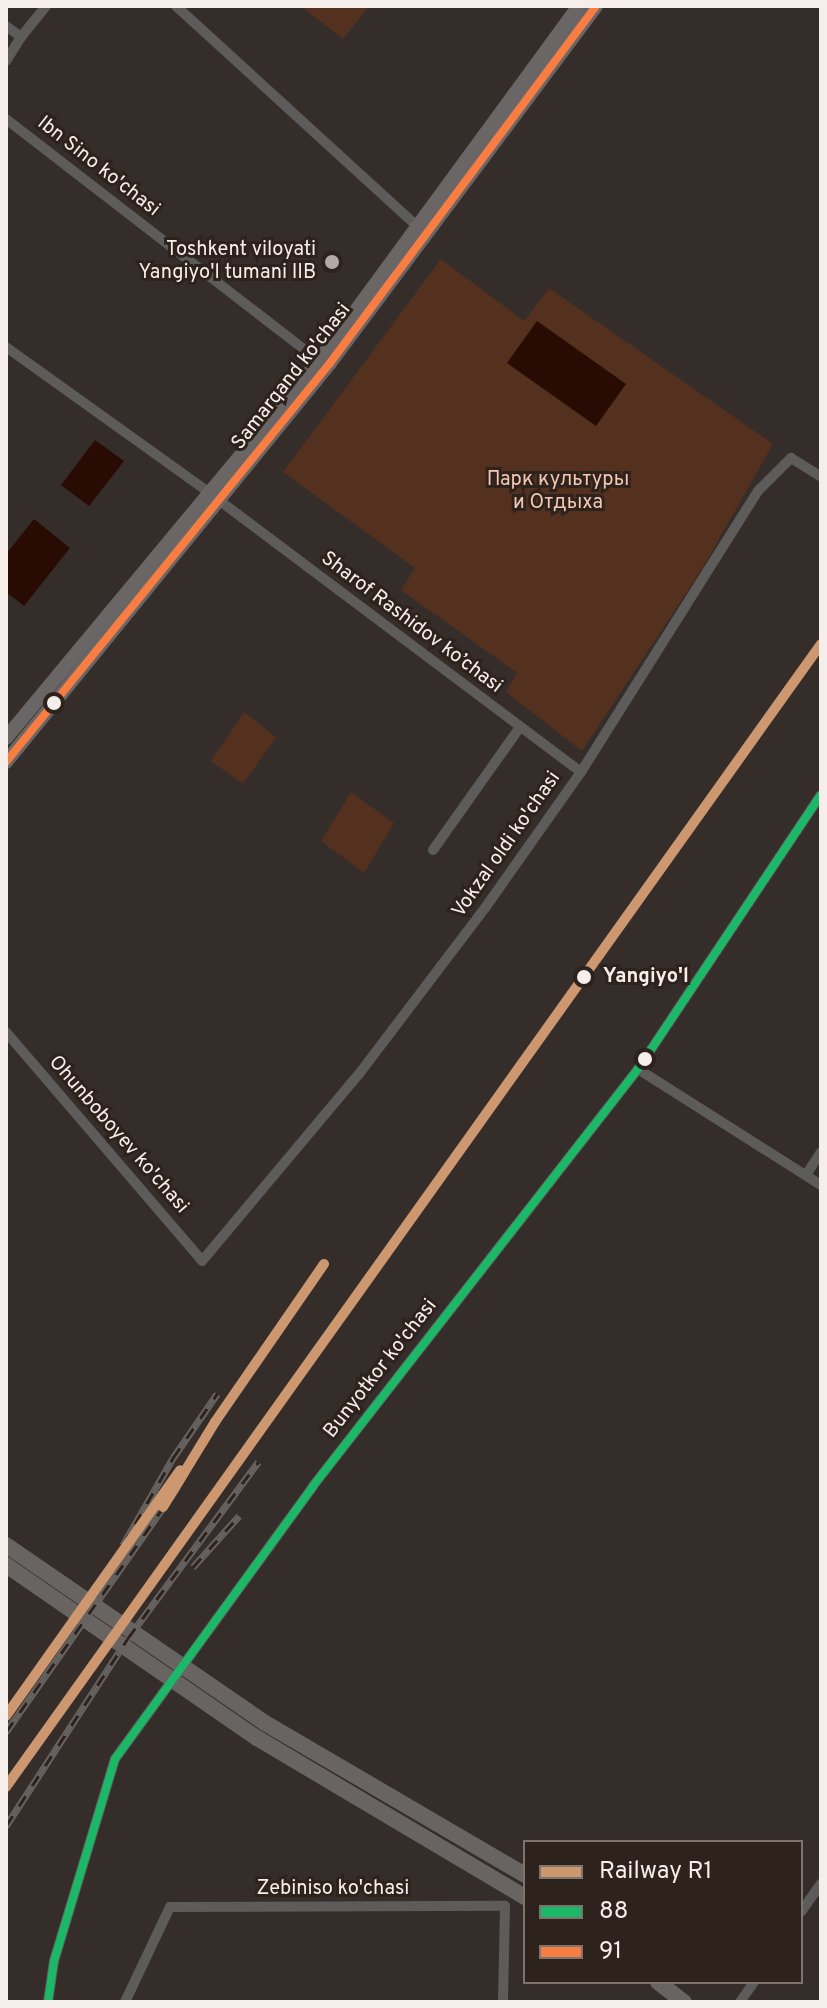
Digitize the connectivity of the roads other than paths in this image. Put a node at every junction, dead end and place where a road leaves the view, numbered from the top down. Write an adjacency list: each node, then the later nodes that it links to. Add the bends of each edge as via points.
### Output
1 (46, 6): 6 (street)
2 (176, 6): 9 (street)
3 (579, 6): 9 (main road, Samarqand ko'chasi)
4 (596, 6): 9 (main road, Samarqand ko'chasi)
5 (6, 26): 6 (street)
6 (21, 37): 7 (street)
7 (6, 61)
8 (6, 119): 11 (street, Ibn Sino ko'chasi)
9 (423, 232): 11 (main road, Samarqand ko'chasi); 13 (main road, Samarqand ko'chasi)
10 (6, 347): 13 (street, Sharof Rashidov ko’chasi)
11 (319, 361): 13 (main road, Samarqand ko'chasi)
12 (821, 477): 17 (street, Vokzal oldi ko'chasi, via 791,458 758,491)
13 (215, 498): 14 (street, Sharof Rashidov ko’chasi); 15 (main road, Samarqand ko'chasi); 16 (main road, Samarqand ko'chasi)
14 (520, 727): 17 (street, Sharof Rashidov ko’chasi); 19 (street)
15 (6, 738)
16 (6, 762)
17 (581, 772): 25 (street, Vokzal oldi ko'chasi, via 359,1074)
18 (821, 795): 21 (street, Bunyotkor ko'chasi)
19 (433, 850)
20 (6, 1032): 25 (street, Ohunboboyev ko'chasi)
21 (638, 1069): 23 (street); 35 (street, Bunyotkor ko'chasi, via 313,1486 115,1759 54,1961)
22 (821, 1152): 23 (street)
23 (806, 1175): 24 (street)
24 (821, 1185)
25 (202, 1261)
26 (6, 1545): 28 (main road, via 265,1723)
27 (6, 1565): 30 (main road, via 257,1738)
28 (523, 1874)
29 (821, 1883): 31 (street)
30 (523, 1896)
31 (803, 1909)
32 (661, 1984): 38 (main road)
33 (677, 1984): 39 (main road)
34 (753, 1984): 40 (street)
35 (48, 2002)
36 (125, 2002): 37 (street, Zebiniso ko'chasi, via 170,1907 505,1906)
37 (503, 2002)
38 (684, 2002)
39 (694, 2002)
40 (740, 2002)

